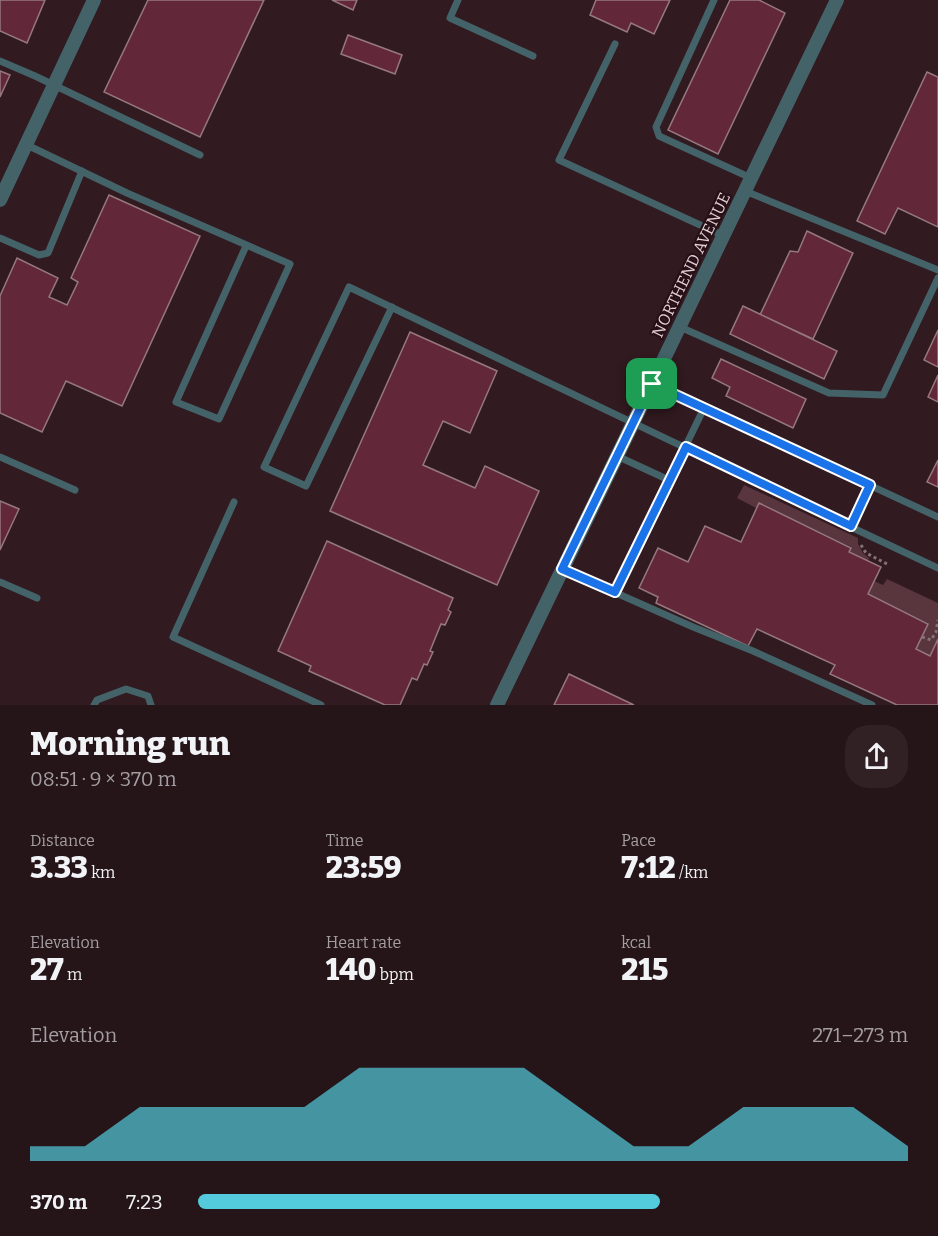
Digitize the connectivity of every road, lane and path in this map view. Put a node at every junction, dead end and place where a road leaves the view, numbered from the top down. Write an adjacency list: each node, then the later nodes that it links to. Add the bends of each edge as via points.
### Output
1 (94, 0): 8 (street)
2 (458, 0): 6 (lane, via 450,18)
3 (714, 0): 13 (lane, via 656,127 658,136)
4 (837, 0): 13 (street, NORTHEND AVENUE)
5 (615, 44): 15 (lane, via 560,160)
6 (533, 56)
7 (0, 61): 8 (lane)
8 (54, 85): 9 (street); 10 (lane)
9 (27, 145): 11 (lane); 12 (street)
10 (200, 155)
11 (82, 171): 16 (lane, via 48,254 39,255); 17 (lane)
12 (4, 182): 14 (street)
13 (748, 184): 15 (street, NORTHEND AVENUE); 18 (lane)
14 (0, 200)
15 (724, 236): 21 (street, NORTHEND AVENUE)
16 (0, 238)
17 (246, 246): 17 (lane, via 176,402 219,419 290,264)
18 (938, 270)
19 (938, 278): 21 (lane, via 883,395 829,393)
20 (392, 307): 20 (lane, via 349,287 264,467 306,486); 24 (lane)
21 (680, 327): 22 (street, NORTHEND AVENUE)
22 (652, 384): 23 (lane); 24 (street, NORTHEND AVENUE)
23 (704, 408): 25 (lane); 29 (lane)
24 (633, 424): 25 (lane); 26 (street, NORTHEND AVENUE)
25 (686, 447): 28 (lane); 33 (lane)
26 (617, 456): 28 (lane); 39 (street, NORTHEND AVENUE)
27 (0, 457): 30 (lane)
28 (670, 481): 41 (lane)
29 (870, 485): 32 (lane); 33 (lane)
30 (75, 490)
31 (234, 502): 47 (lane, via 173,637)
32 (938, 517)
33 (851, 526): 38 (lane)
34 (860, 539): 35 (path, via 866,554)
35 (877, 560): 36 (path); 37 (path)
36 (874, 564)
37 (889, 565)
38 (938, 568)
39 (562, 569): 41 (lane); 48 (street, NORTHEND AVENUE)
40 (0, 582): 42 (lane)
41 (615, 592): 49 (lane)
42 (37, 598)
43 (938, 620): 44 (path, via 931,640)
44 (922, 638)
45 (94, 705): 46 (lane, via 97,700 126,689 148,696)
46 (151, 705)
47 (321, 705)
48 (497, 705)
49 (872, 705)

